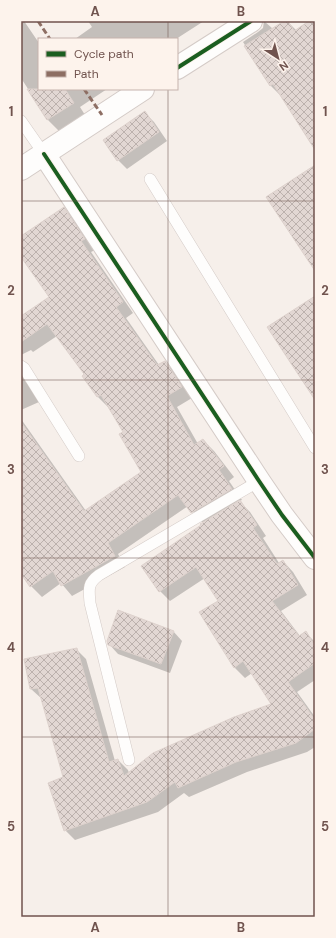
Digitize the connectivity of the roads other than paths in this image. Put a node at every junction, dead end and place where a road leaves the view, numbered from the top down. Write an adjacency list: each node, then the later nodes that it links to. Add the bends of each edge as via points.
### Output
1 (251, 21): 2 (street)
2 (178, 67)
3 (141, 90): 5 (street)
4 (21, 122): 5 (lane)
5 (44, 154): 6 (street); 11 (street)
6 (21, 169)
7 (150, 179): 9 (lane)
8 (21, 366): 10 (lane)
9 (315, 448)
10 (79, 456)
11 (259, 481): 12 (street); 13 (lane, via 99,575 90,585 90,603)
12 (315, 558)
13 (129, 760)

